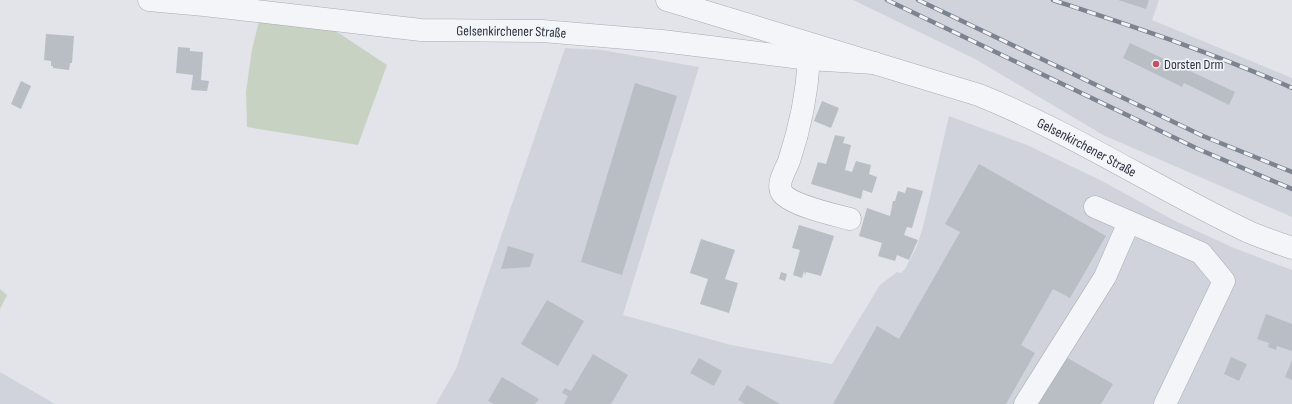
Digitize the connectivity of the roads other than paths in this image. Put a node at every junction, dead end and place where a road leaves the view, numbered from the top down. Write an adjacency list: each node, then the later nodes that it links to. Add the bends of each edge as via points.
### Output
1 (149, 0): 3 (street, Gelsenkirchener Straße, via 421,30 542,31 662,41)
2 (667, 0): 4 (street, Gelsenkirchener Straße)
3 (810, 59): 4 (street, Gelsenkirchener Straße); 6 (street, via 801,122 780,184 781,192 790,200)
4 (874, 63): 8 (street, Gelsenkirchener Straße, via 979,95 1017,110 1251,232)
5 (1095, 207): 7 (street)
6 (850, 220)
7 (1129, 222): 9 (street, via 1105,277); 10 (street, via 1201,253 1224,281)
8 (1292, 248)
9 (1025, 404)
10 (1166, 404)

